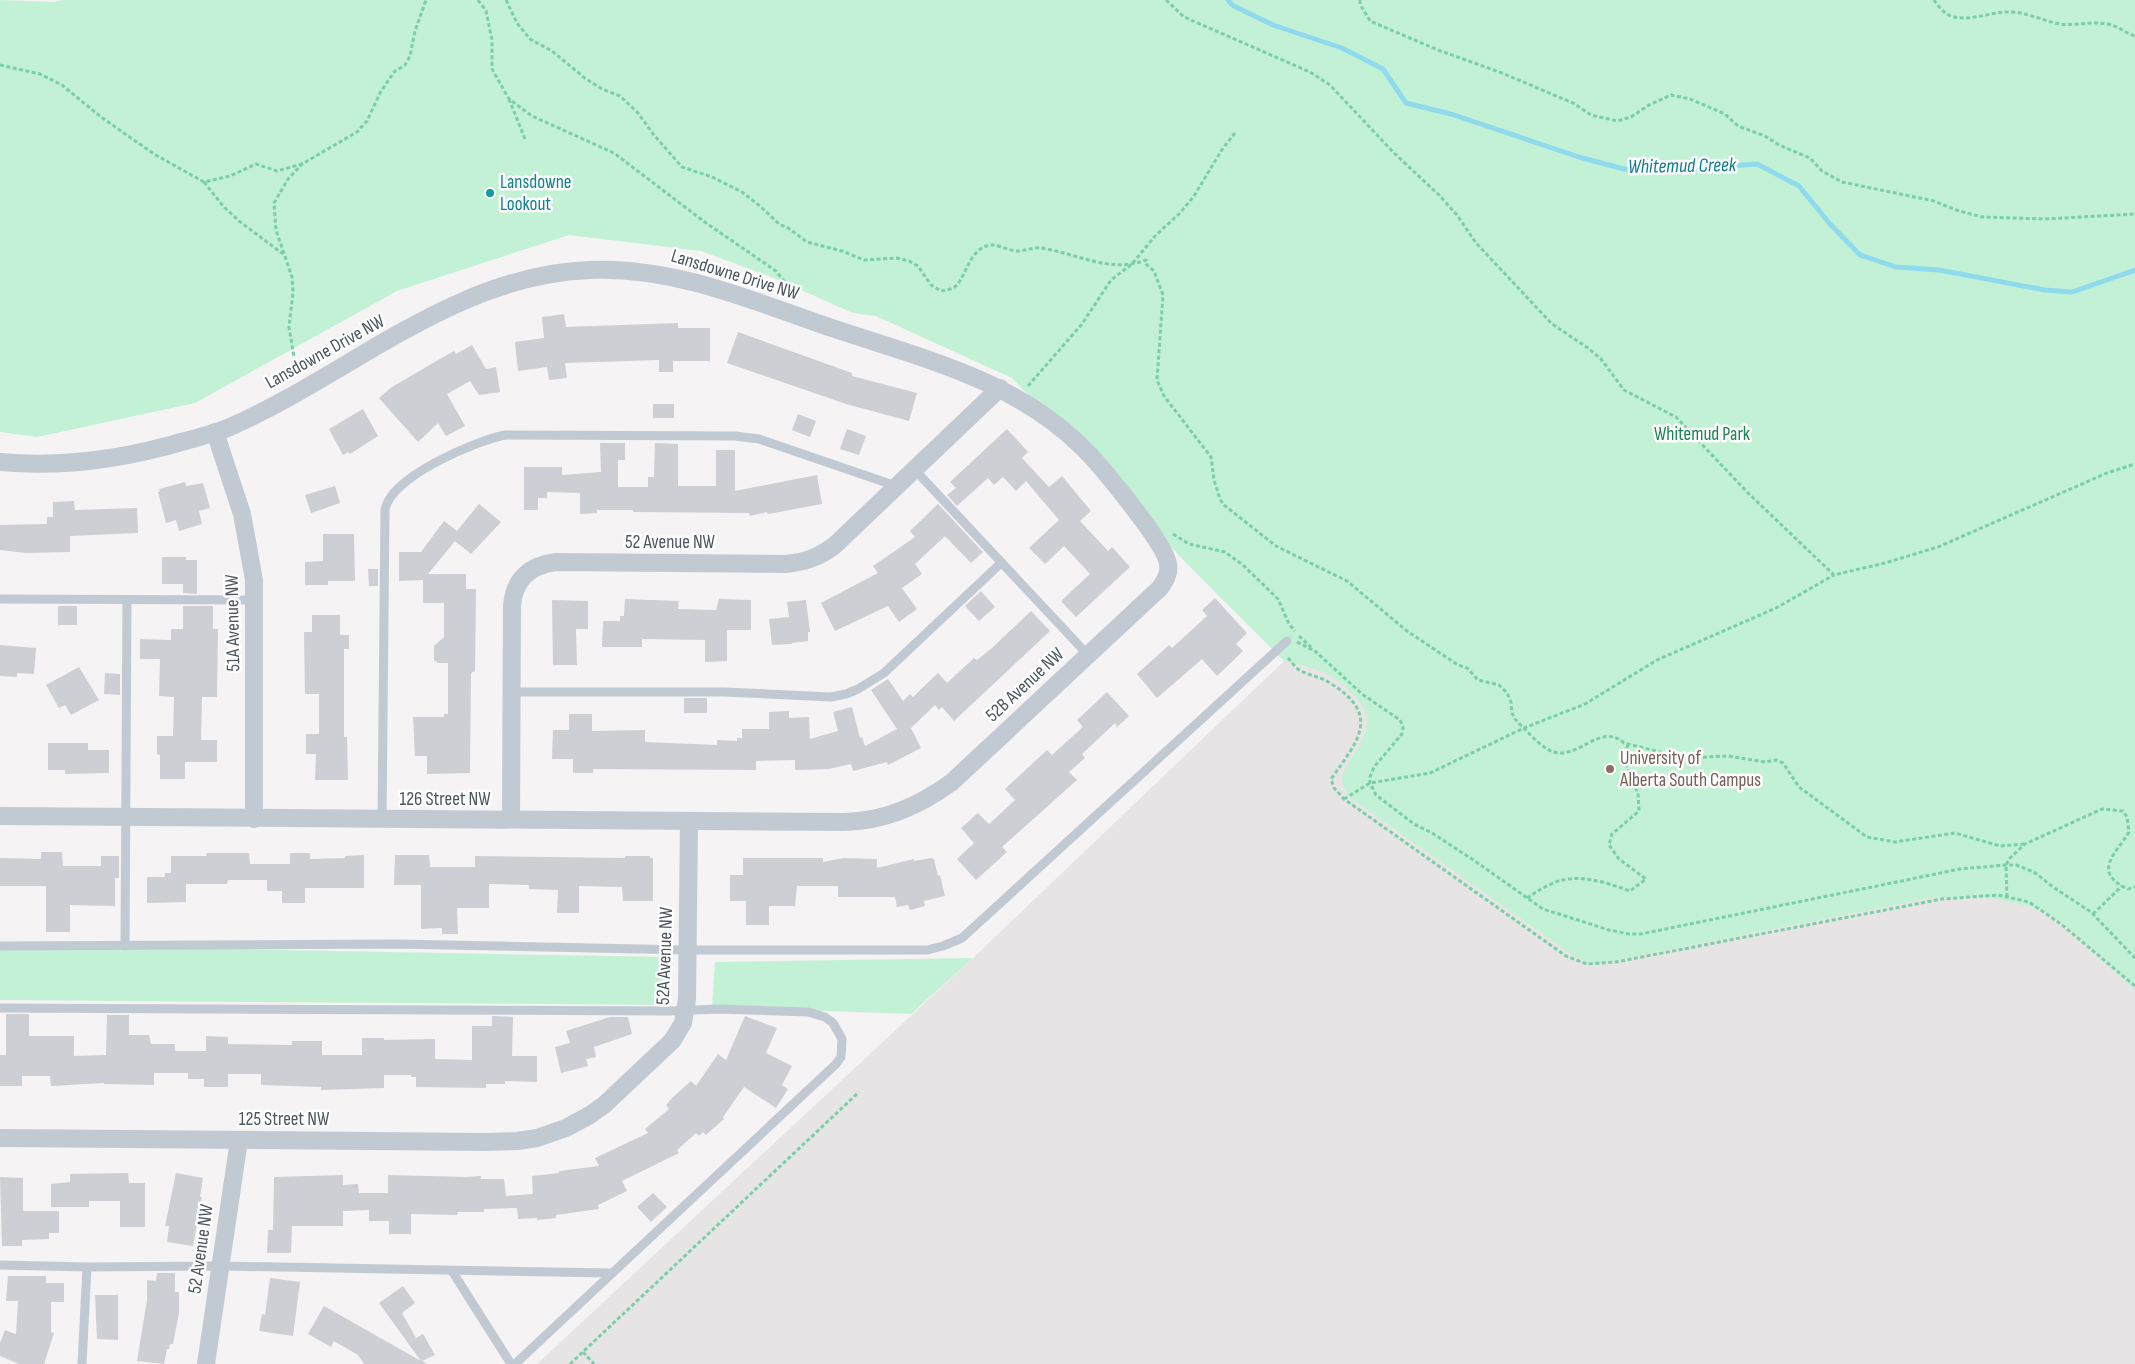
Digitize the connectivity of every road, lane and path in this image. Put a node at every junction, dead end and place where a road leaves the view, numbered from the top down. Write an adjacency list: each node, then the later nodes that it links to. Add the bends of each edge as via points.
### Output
1 (426, 0): 12 (path, via 410,56 380,93 367,121 357,132)
2 (478, 0): 9 (path, via 486,11 492,40 492,69)
3 (506, 0): 16 (path, via 517,23 530,39 552,51 586,79 620,96 682,167 742,192 779,224 807,242 864,260 897,258 909,261 918,266 931,285 941,291 958,284 966,265 980,249 992,245 1018,251 1039,248 1109,265)
4 (1166, 0): 29 (path, via 1184,17 1310,72 1330,85 1439,195 1476,243 1552,324 1601,359 1624,390 1676,417 1749,494)
5 (1360, 0): 14 (path, via 1370,22 1502,73 1573,103 1592,115 1617,121 1671,95 1690,99 1725,114 1738,126 1810,158 1822,171 1842,182 1934,201 1982,217 2029,219)
6 (1934, 0): 7 (path, via 1952,16 1966,18 2013,12 2074,26 2107,24)
7 (2135, 36)
8 (0, 65): 13 (path, via 40,74 62,84 101,117 154,154)
9 (509, 99): 11 (path); 17 (path, via 532,116 614,153 776,271)
10 (1235, 133): 16 (path, via 1194,196)
11 (525, 139)
12 (302, 164): 13 (path, via 277,171 256,164 224,178); 15 (path, via 288,179 274,204 276,230)
13 (204, 182): 15 (path, via 239,221)
14 (2135, 214)
15 (283, 255): 19 (path, via 292,277 289,327)
16 (1132, 264): 20 (path, via 1111,280 1082,324); 38 (path, via 1146,260 1160,283 1163,296 1157,380 1164,396 1211,457 1214,480 1224,505 1276,546 1348,581 1408,631 1467,668 1478,680 1499,685 1507,693 1512,713)
17 (814, 322): 18 (street, Lansdowne Drive NW, via 958,370); 19 (street, Lansdowne Drive NW, via 710,286 670,276 612,270 566,271 523,280 477,295 425,320)
18 (1000, 388): 20 (street, Lansdowne Drive NW); 24 (street, 52 Avenue NW)
19 (300, 390): 21 (street, Lansdowne Drive NW)
20 (1018, 398): 26 (street, Lansdowne Drive NW, via 1082,446 1106,472)
21 (215, 432): 22 (street, Lansdowne Drive NW, via 105,460 45,465); 32 (street, 51A Avenue NW, via 247,536)
22 (0, 462)
23 (2135, 464): 29 (path, via 2107,473 1938,547)
24 (914, 470): 25 (street, 52 Avenue NW); 27 (lane)
25 (896, 486): 37 (street, 52 Avenue NW, via 835,545 808,561 785,564 556,562 530,569 519,581 513,598); 46 (lane, via 760,439 735,436 505,435 485,439 460,450 403,483 390,497 385,510)
26 (1152, 534): 28 (street, Lansdowne Drive NW); 35 (path, via 1176,534 1189,544 1225,552 1278,599 1289,624)
27 (1001, 563): 36 (lane); 37 (lane, via 884,673 846,694 814,697 724,692)
28 (1168, 564): 36 (street, 52B Avenue NW, via 1166,580 1160,588)
29 (1834, 575): 38 (path, via 1776,608 1657,660 1585,704)
30 (0, 599): 31 (lane)
31 (127, 600): 32 (lane); 44 (lane)
32 (256, 600): 45 (street, 51A Avenue NW)
33 (1287, 641): 34 (lane); 35 (path)
34 (1279, 648): 41 (path, via 1301,671 1331,684 1344,694 1362,718 1356,743 1331,779); 58 (lane, via 962,938 927,950)
35 (1315, 650): 40 (path, via 1362,694 1400,720 1403,727 1402,734 1374,767)
36 (1088, 656): 43 (street, 52B Avenue NW, via 952,782 914,807)
37 (513, 692): 47 (street, 52 Avenue NW)
38 (1524, 728): 39 (path, via 1551,751 1580,749 1609,735); 40 (path, via 1430,773)
39 (1628, 744): 49 (path, via 1684,758 1728,756 1765,762 1776,760 1783,763 1799,787 1867,837 1895,842 1955,832 2000,846); 54 (path, via 1624,760 1638,794 1639,811 1612,834 1609,845 1619,859 1646,878 1630,892 1604,881 1576,879 1552,883)
40 (1370, 783): 41 (path); 54 (path, via 1376,796 1414,824 1472,858)
41 (1344, 799): 53 (path, via 1548,944 1587,964 1616,962 1942,899)
42 (0, 816): 44 (street, 126 Street NW)
43 (889, 816): 48 (street, 126 Street NW, via 851,822)
44 (126, 818): 45 (street, 126 Street NW); 57 (lane)
45 (254, 819): 46 (street, 126 Street NW)
46 (382, 820): 47 (street, 126 Street NW)
47 (511, 820): 48 (street, 126 Street NW)
48 (689, 821): 58 (street, 52A Avenue NW)
49 (2025, 844): 50 (path); 51 (path, via 2102,809 2123,811 2128,817 2130,832 2112,855 2108,866 2110,875)
50 (2006, 865): 53 (path); 54 (path, via 1960,870 1790,902 1641,934 1588,924 1542,909); 55 (path, via 2034,872)
51 (2122, 886): 52 (path); 55 (path)
52 (2135, 888)
53 (2007, 897): 60 (path, via 2029,902 2045,913)
54 (1527, 898)
55 (2093, 914): 59 (path)
56 (0, 946): 57 (lane)
57 (125, 946): 58 (lane, via 397,944)
58 (688, 950): 62 (street, 52A Avenue NW)
59 (2135, 958)
60 (2135, 986)
61 (0, 1008): 62 (lane)
62 (685, 1011): 64 (street, 52A Avenue NW, via 672,1041 604,1105); 71 (lane, via 808,1012 825,1017 833,1022 842,1039 841,1057)
63 (859, 1092): 72 (path)
64 (566, 1128): 66 (street, 125 Street NW, via 517,1141)
65 (0, 1138): 66 (street, 125 Street NW)
66 (238, 1140): 68 (street, 52 Avenue NW)
67 (0, 1266): 69 (lane)
68 (220, 1266): 69 (lane); 70 (lane); 74 (street, 52 Avenue NW)
69 (87, 1267): 73 (lane)
70 (452, 1270): 71 (lane); 75 (lane)
71 (612, 1273): 76 (lane)
72 (583, 1352): 77 (path); 78 (path)
73 (82, 1364)
74 (206, 1364)
75 (511, 1364)
76 (516, 1364)
77 (570, 1364)
78 (594, 1364)

